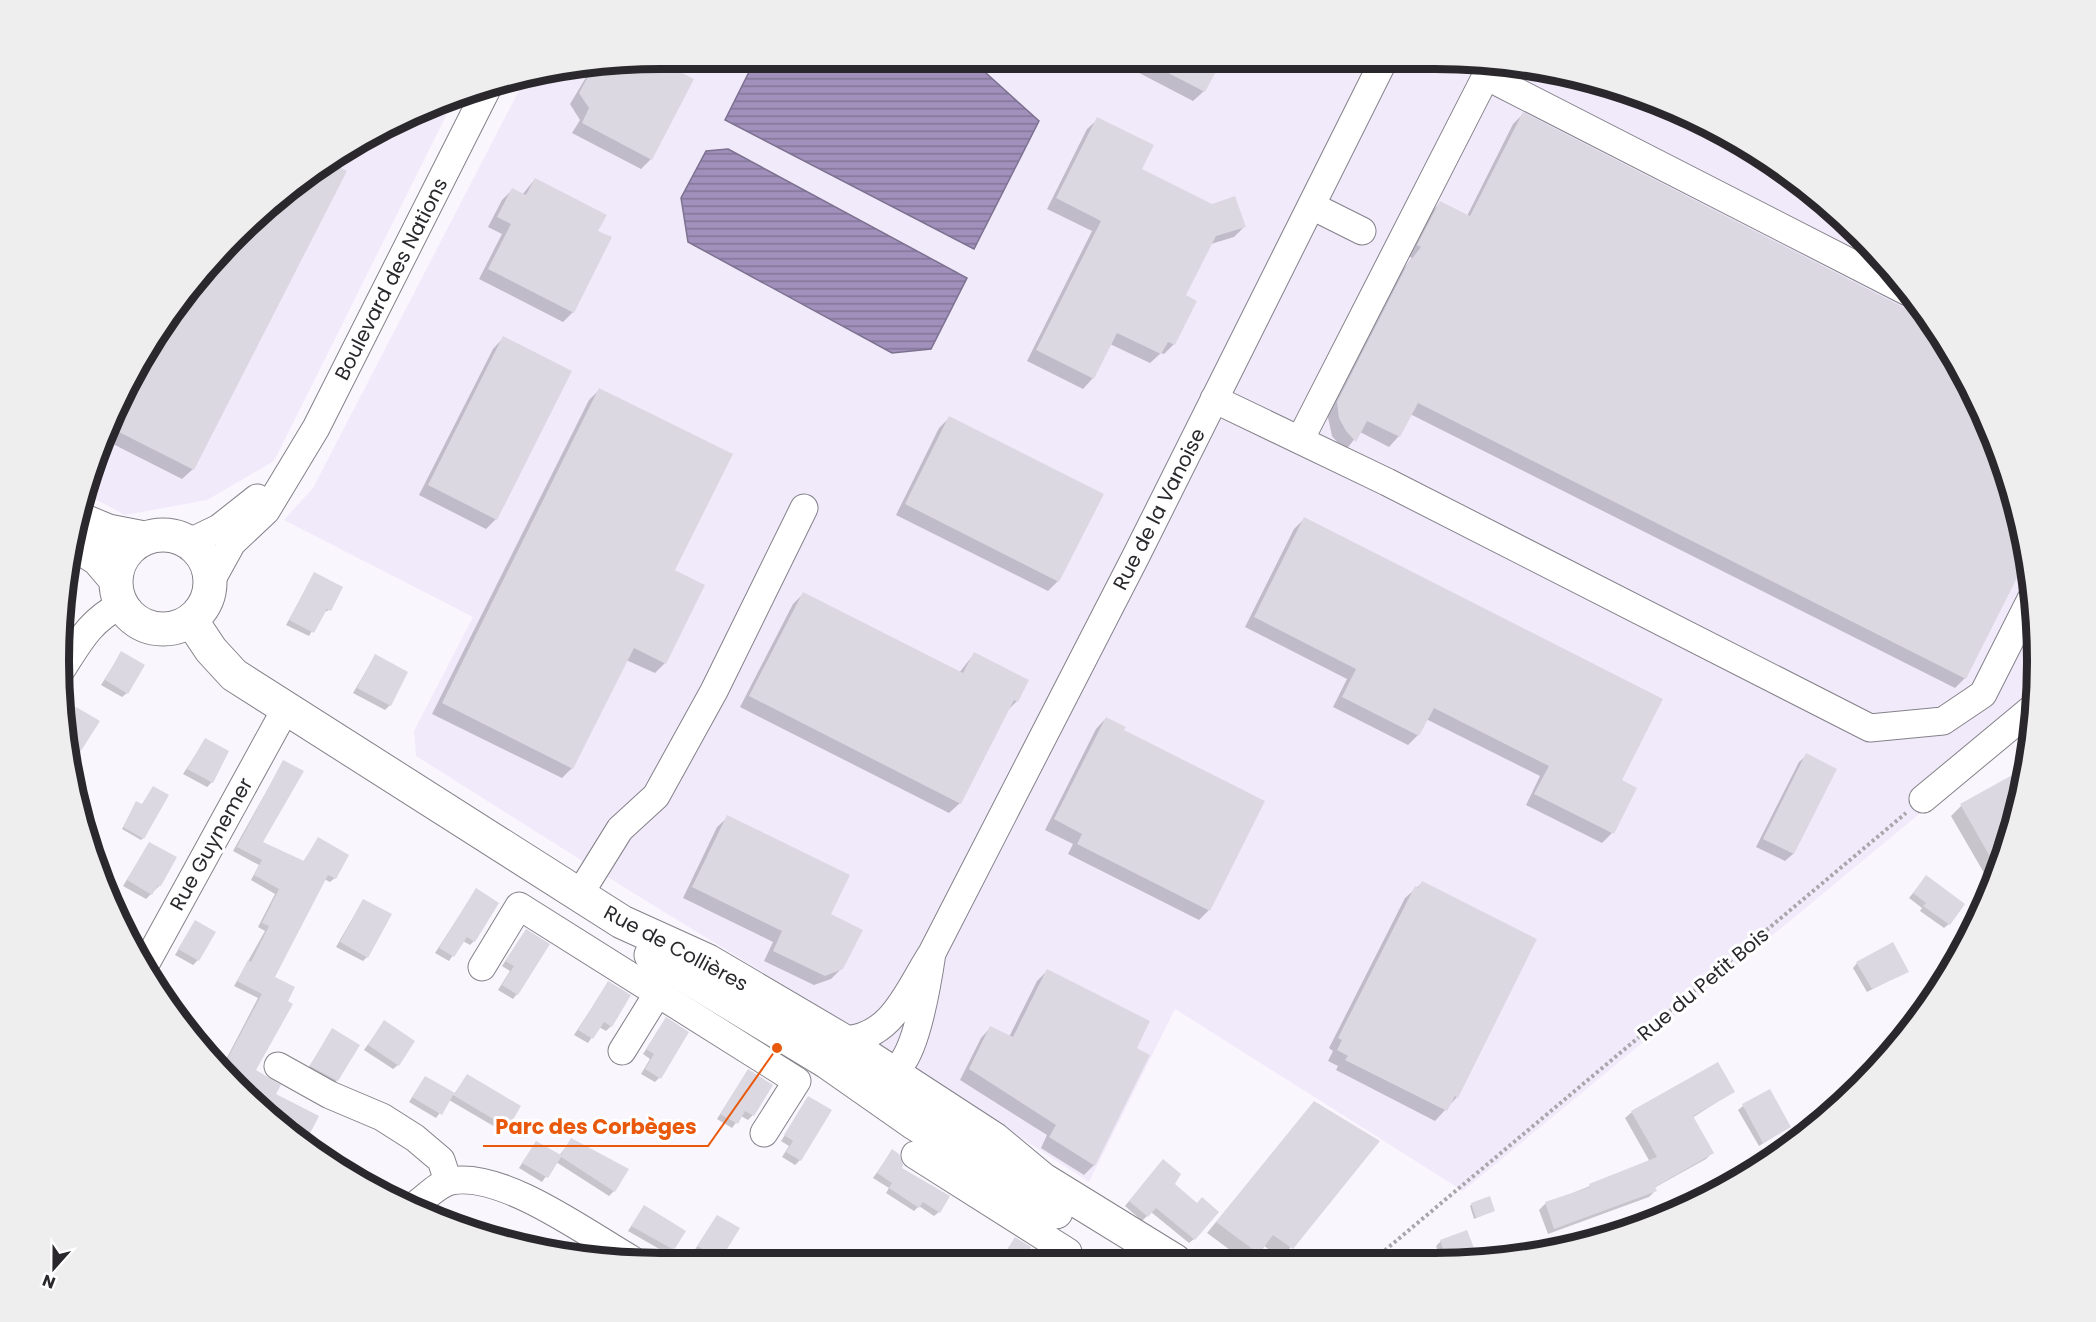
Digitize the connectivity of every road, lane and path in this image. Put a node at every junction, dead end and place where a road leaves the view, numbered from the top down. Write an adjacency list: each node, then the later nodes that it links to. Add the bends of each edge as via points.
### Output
1 (1380, 69): 3 (street, Rue de la Vanoise)
2 (483, 96): 8 (street, Boulevard des Nations)
3 (1312, 206): 4 (street); 6 (street, Rue de la Vanoise)
4 (1362, 231)
5 (1890, 283): 7 (street, via 1486,76)
6 (1214, 399): 7 (street); 23 (street, Rue de la Vanoise)
7 (1300, 440): 16 (street, via 1870,728 1943,721 1983,694)
8 (291, 472): 12 (street, Boulevard des Nations, via 219,528); 14 (street, Boulevard des Nations, via 266,511 232,543)
9 (804, 508): 22 (street, via 714,691 656,796 620,829)
10 (86, 522): 11 (main road)
11 (144, 538): 12 (main road, via 167,535); 15 (main road, via 124,554)
12 (190, 542): 14 (main road, via 208,566)
13 (80, 548): 15 (main road, via 98,559)
14 (211, 581): 17 (main road, via 205,603)
15 (118, 592): 17 (main road, via 130,616 142,625 156,629); 18 (street)
16 (2025, 611)
17 (181, 625): 20 (main road, Rue de Collières, via 211,677); 22 (main road, Rue de Collières, via 234,675)
18 (69, 658)
19 (2024, 715): 21 (street)
20 (279, 721): 24 (street, Rue Guynemer); 27 (main road, Rue de Collières, via 606,927)
21 (1923, 799): 41 (path, Rue du Petit Bois)
22 (579, 895): 29 (main road, Rue de Collières, via 622,922 708,961)
23 (933, 953): 29 (street, Rue de la Vanoise, via 900,1010 873,1034); 31 (street, Rue de la Vanoise, via 915,1038 899,1066)
24 (149, 958)
25 (482, 967): 26 (street, Rue de Collières, via 519,906)
26 (658, 993): 27 (street, Rue de Collières); 28 (street)
27 (736, 1024): 29 (main road, Rue de Collières); 32 (street, Rue de Collières, via 796,1081)
28 (622, 1051)
29 (834, 1051): 31 (main road, Rue de Collières); 35 (main road, Rue de Collières)
30 (278, 1066): 34 (street, via 416,1138 441,1160)
31 (888, 1070): 40 (main road, Rue de Collières, via 994,1139 1042,1179)
32 (764, 1133)
33 (915, 1155): 35 (street, Rue de Collières)
34 (448, 1181): 36 (street); 37 (street, via 476,1179 509,1188)
35 (997, 1191): 38 (street, Rue de Collières); 39 (main road, Rue de Collières)
36 (420, 1201)
37 (618, 1252)
38 (1068, 1252)
39 (1117, 1253)
40 (1162, 1253)
41 (1382, 1253)

